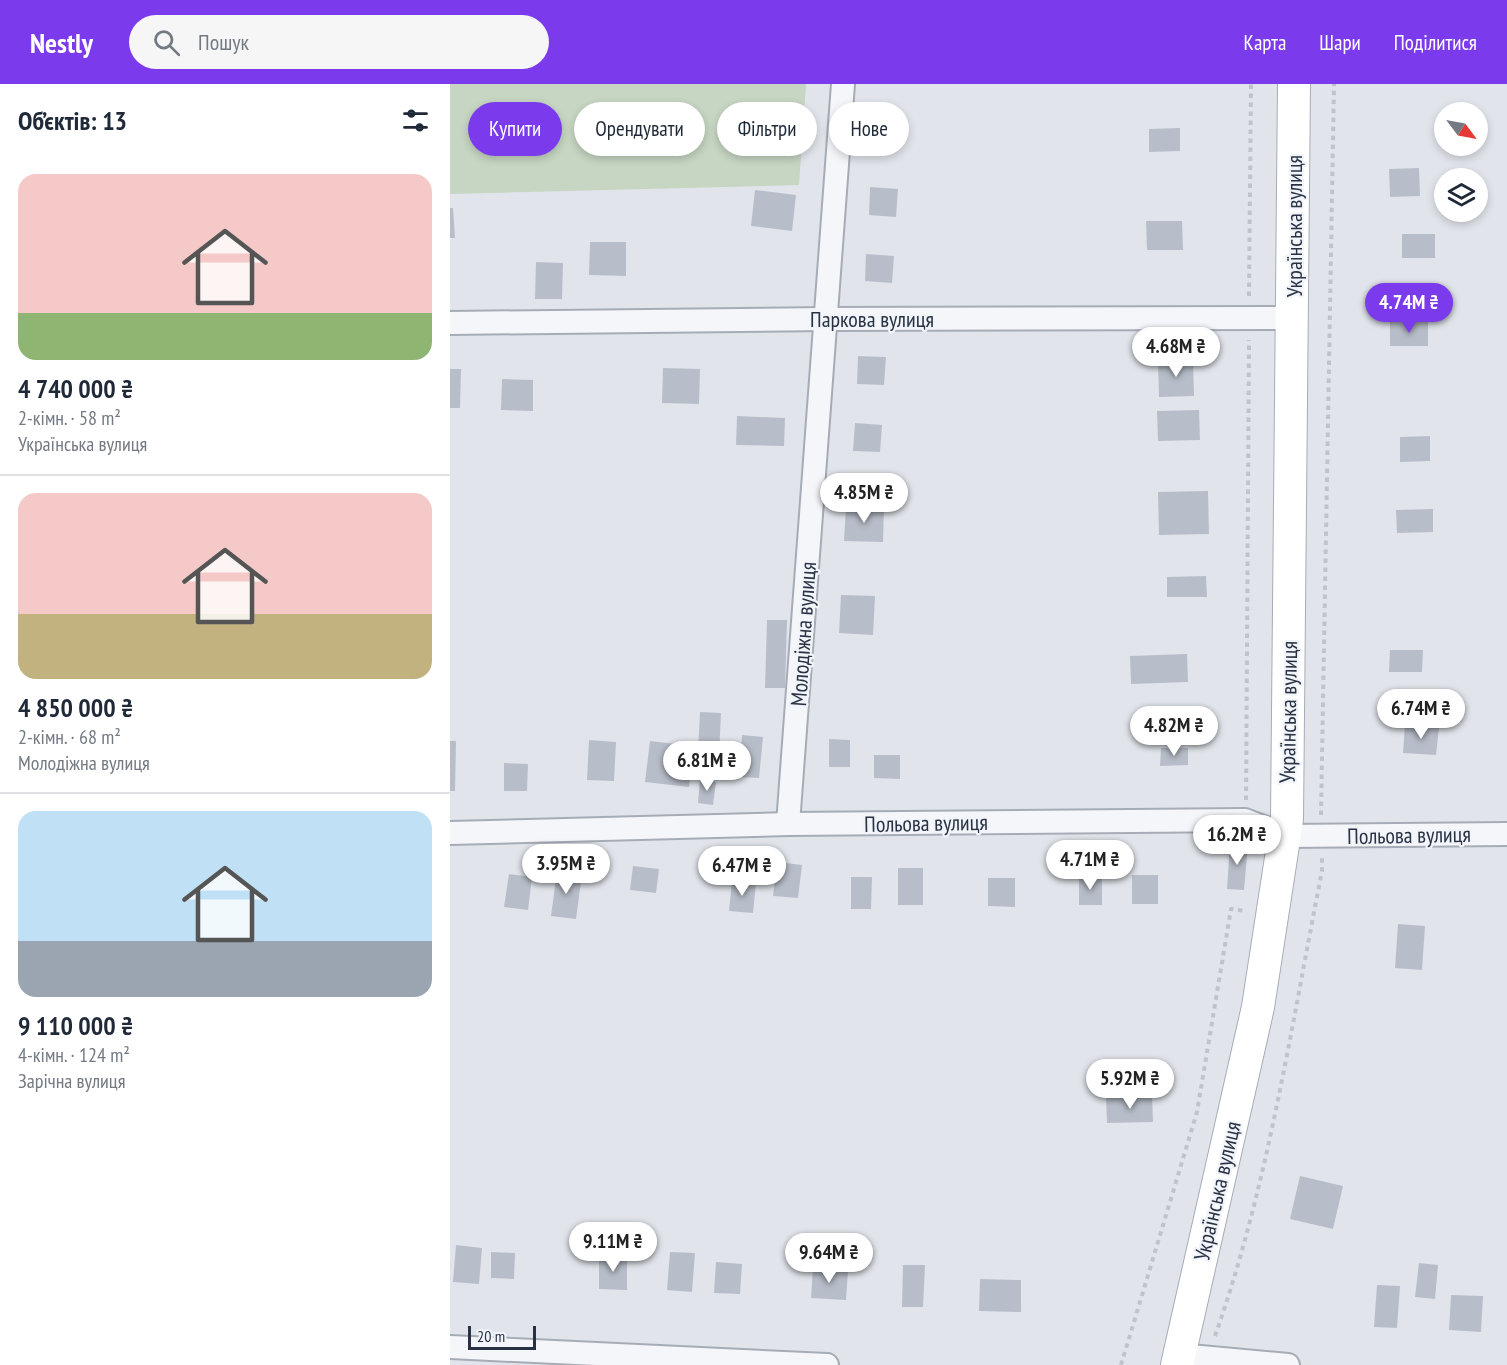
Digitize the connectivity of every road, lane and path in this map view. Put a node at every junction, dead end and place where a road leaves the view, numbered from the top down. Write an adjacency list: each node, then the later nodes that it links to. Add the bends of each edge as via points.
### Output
1 (843, 84): 6 (street, Молодіжна вулиця)
2 (1251, 84): 4 (path)
3 (1294, 84): 5 (main road, Українська вулиця)
4 (1249, 318): 5 (street, Паркова вулиця); 6 (street, Паркова вулиця); 8 (path)
5 (1294, 318): 12 (main road, Українська вулиця)
6 (827, 319): 7 (street, Паркова вулиця); 9 (street, Молодіжна вулиця)
7 (450, 323)
8 (1245, 820): 9 (street, Польова вулиця); 12 (street, Польова вулиця)
9 (788, 824): 10 (street, Польова вулиця)
10 (450, 833)
11 (1507, 834): 12 (street, Польова вулиця)
12 (1286, 836): 13 (main road, Українська вулиця)
13 (1274, 916): 15 (main road, Українська вулиця, via 1258,1007); 17 (path, via 1231,909 1197,1112)
14 (450, 1347): 16 (street)
15 (1178, 1360): 18 (street)
16 (827, 1365)
17 (1121, 1365)
18 (1288, 1365)

